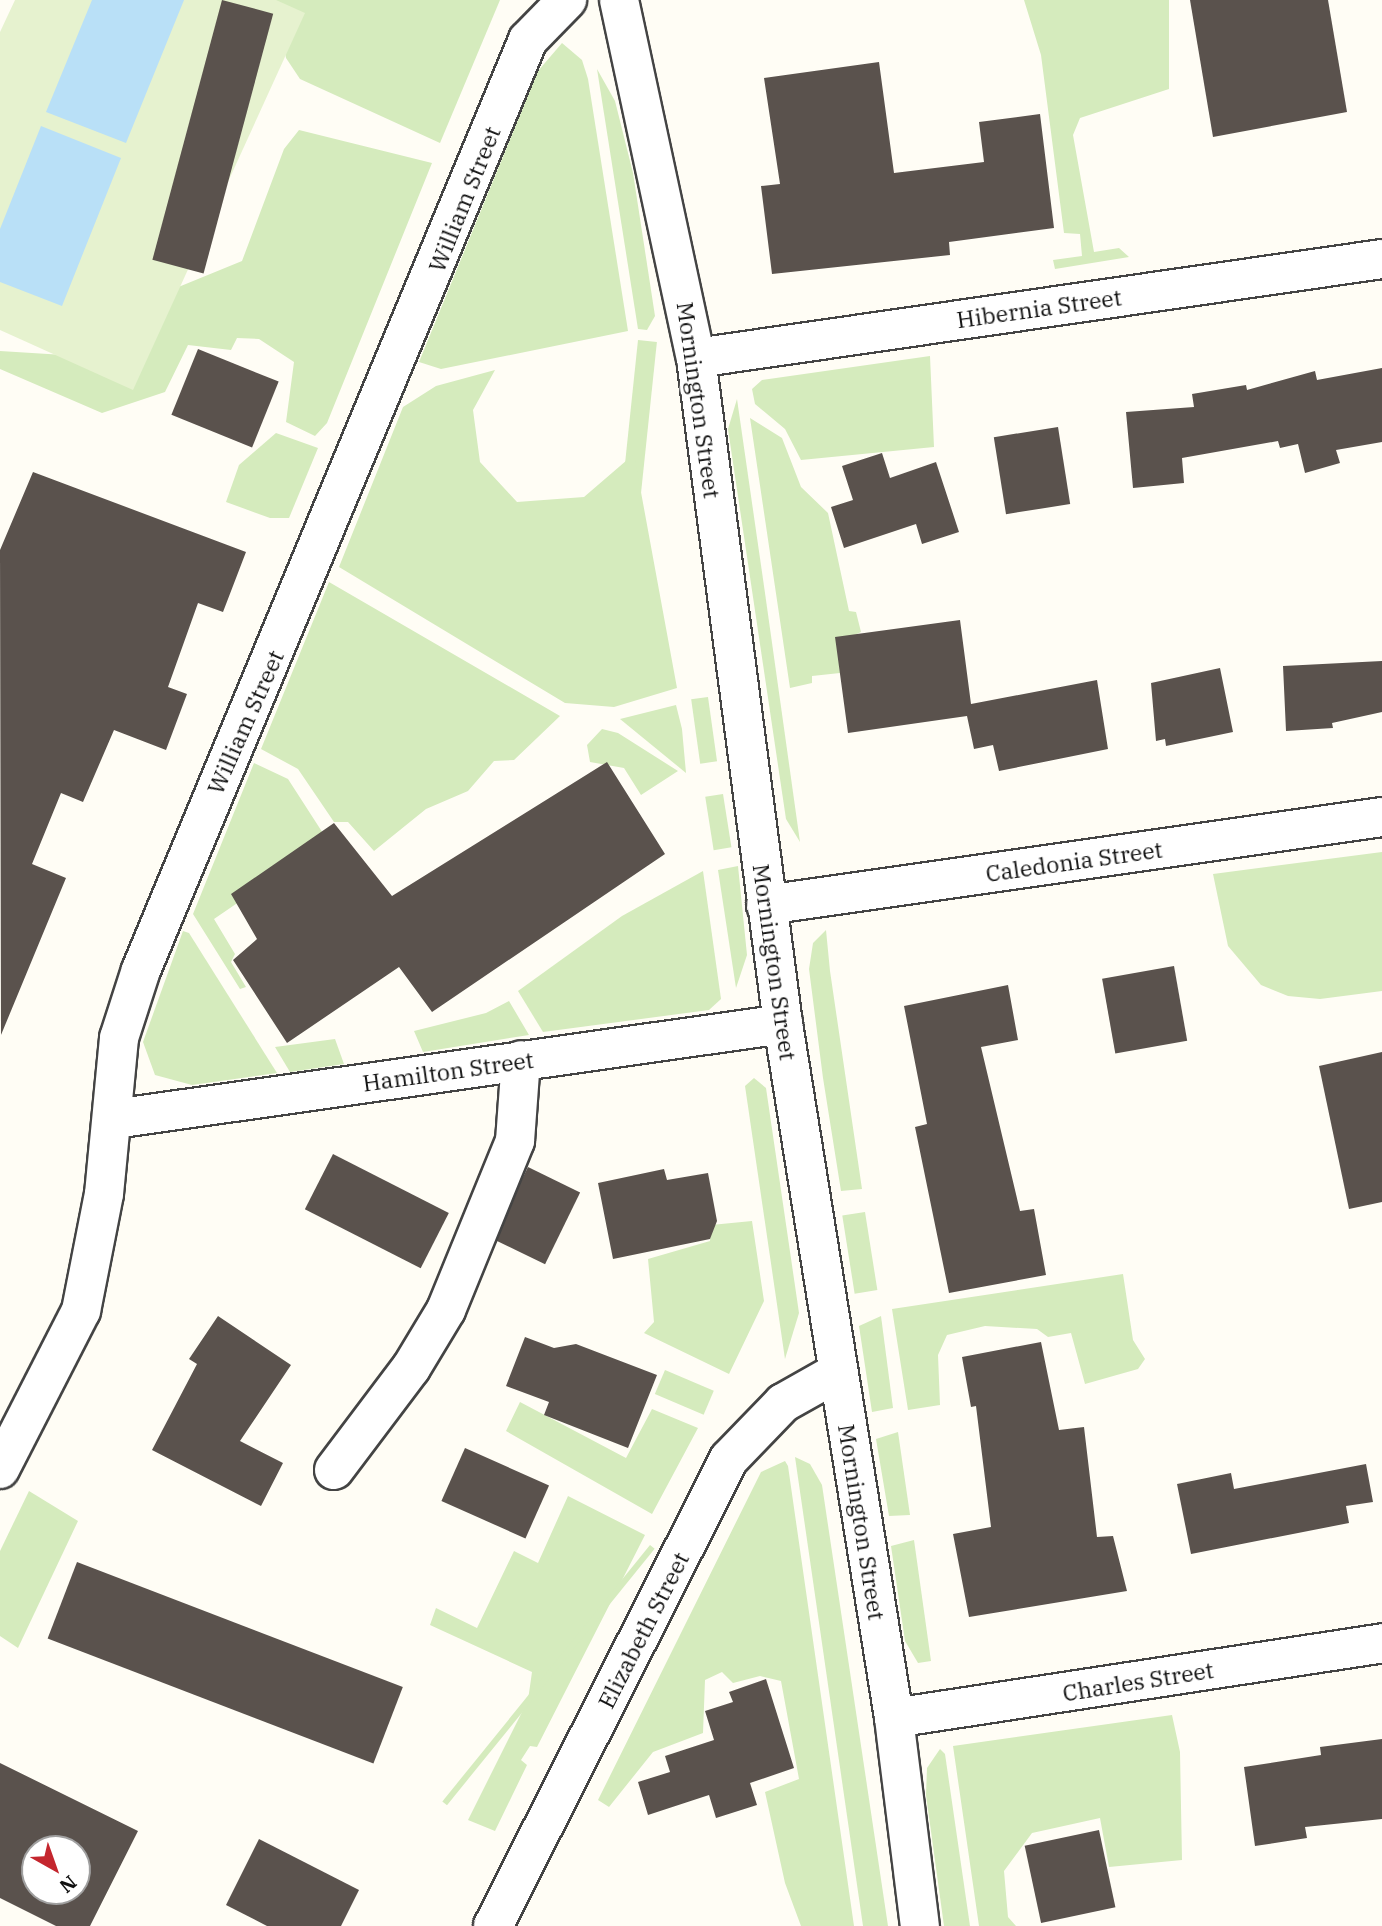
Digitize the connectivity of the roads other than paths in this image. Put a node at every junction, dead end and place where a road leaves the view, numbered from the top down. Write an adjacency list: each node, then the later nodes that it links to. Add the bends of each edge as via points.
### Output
1 (566, 0): 9 (street, William Street, via 528,40 141,970 120,1038)
2 (619, 0): 4 (street, Mornington Street)
3 (1382, 258): 4 (street, Hibernia Street)
4 (696, 358): 6 (street, Mornington Street)
5 (1382, 817): 6 (street, Caledonia Street)
6 (766, 905): 7 (street, Mornington Street)
7 (783, 1024): 8 (street, Hamilton Street); 10 (street, Mornington Street)
8 (522, 1060): 9 (street, Hamilton Street); 12 (street, via 515,1141 446,1310 411,1368)
9 (114, 1119): 11 (street, William Street, via 81,1311)
10 (838, 1372): 14 (street, Mornington Street); 15 (street, Elizabeth Street, via 783,1403 729,1459)
11 (0, 1469)
12 (334, 1470)
13 (1382, 1643): 14 (street, Charles Street)
14 (894, 1718): 16 (street, Mornington Street)
15 (493, 1926)
16 (920, 1926)

